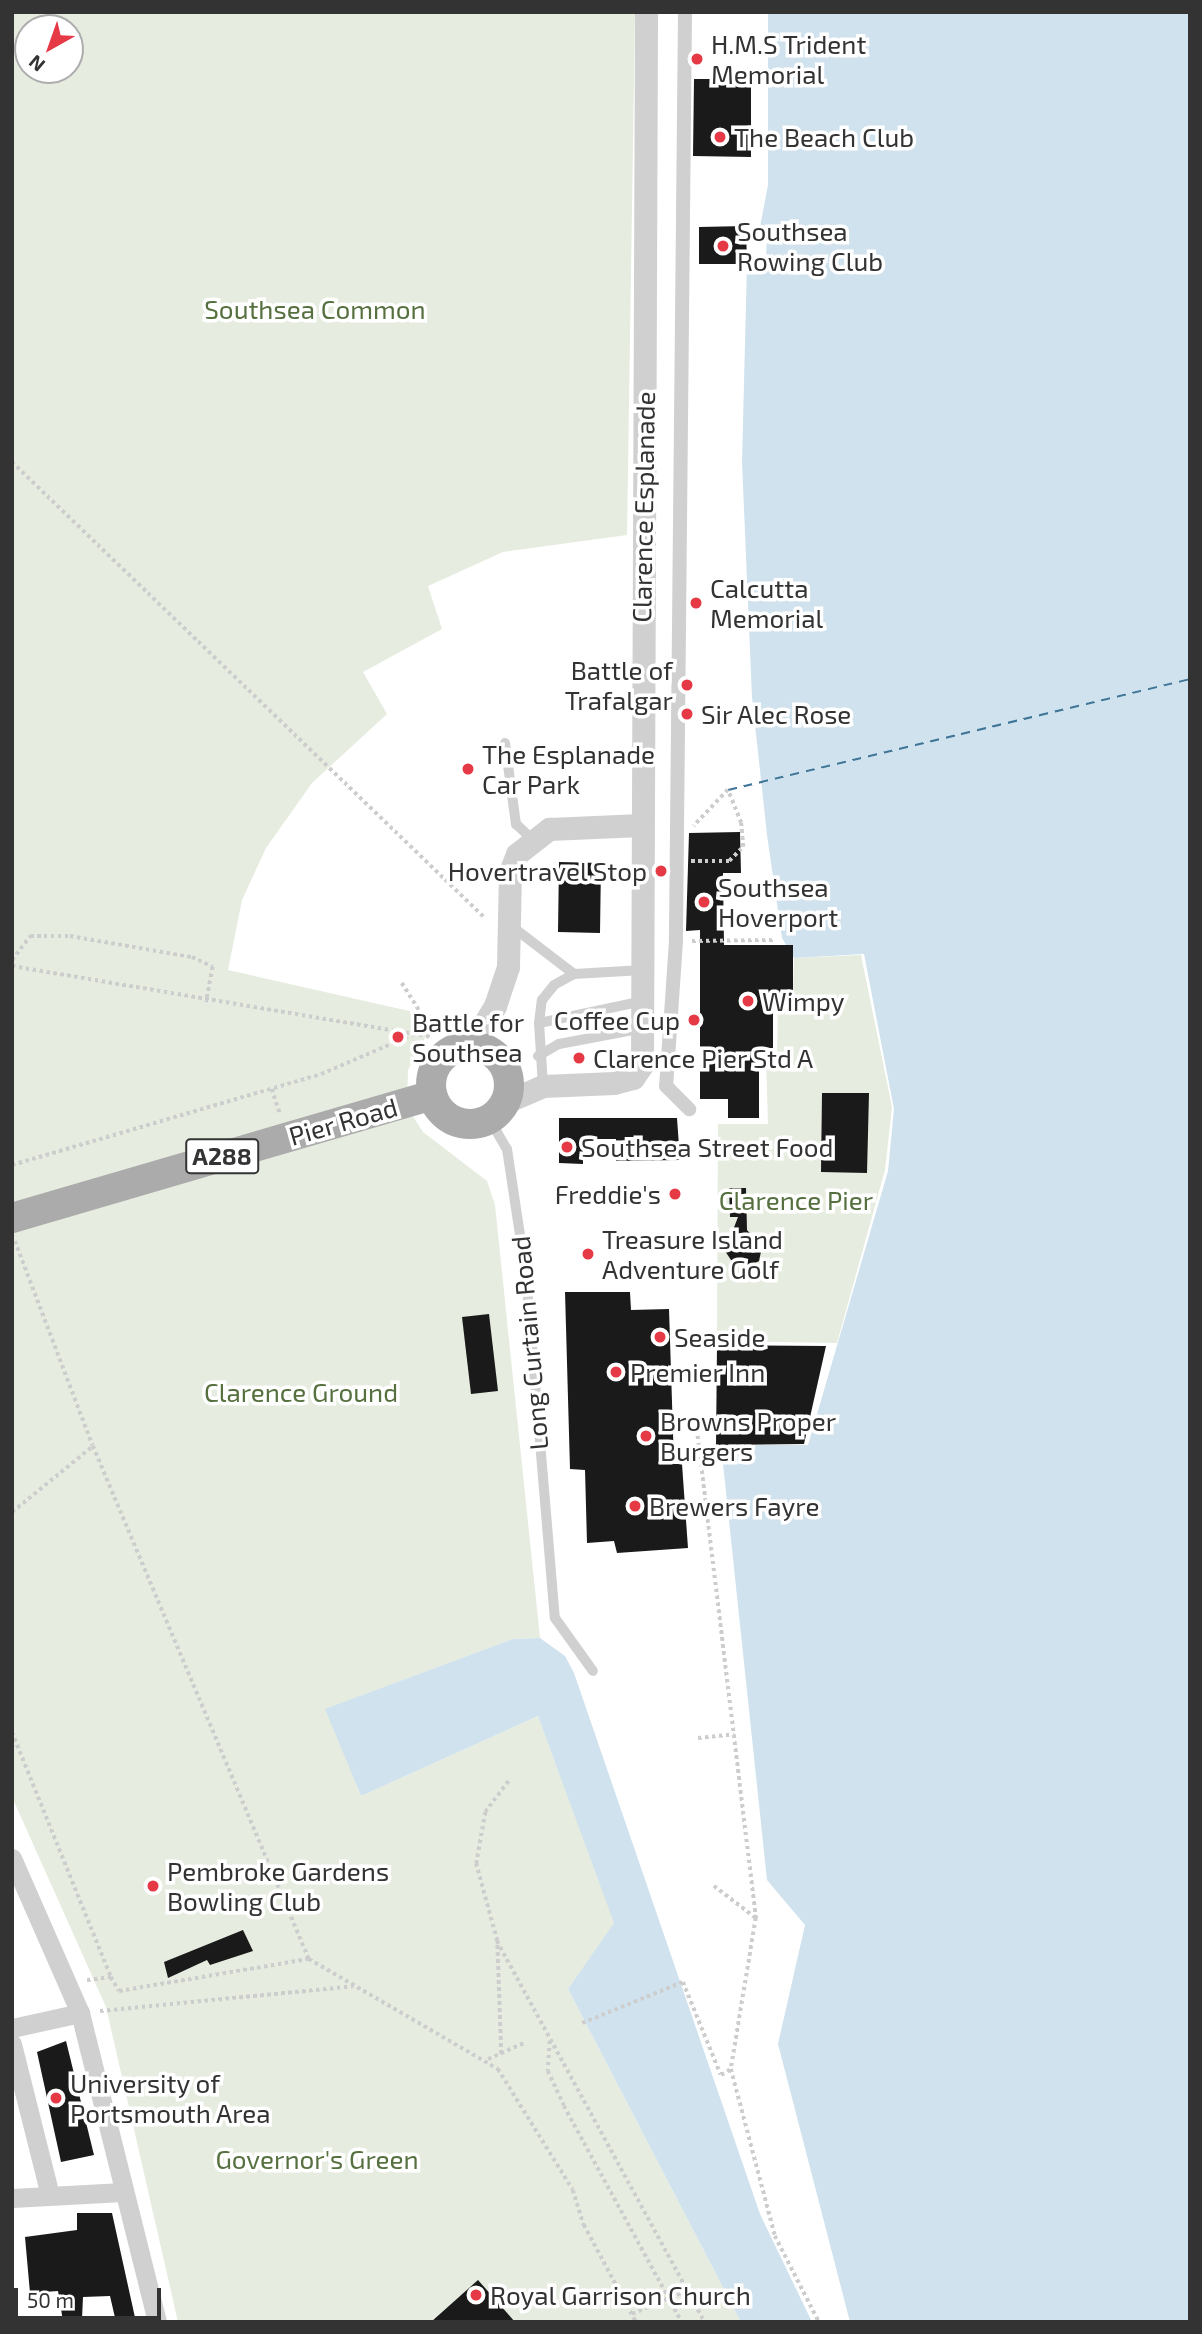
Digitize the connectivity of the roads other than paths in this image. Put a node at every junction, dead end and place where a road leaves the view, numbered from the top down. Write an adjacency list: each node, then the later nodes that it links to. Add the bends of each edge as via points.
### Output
1 (646, 12): 4 (street, Clarence Esplanade)
2 (685, 12): 16 (street, via 676,941 666,1086)
3 (505, 743): 5 (lane, via 516,824)
4 (641, 825): 5 (street, via 550,829); 7 (street, Clarence Esplanade)
5 (531, 838): 6 (street, via 510,873)
6 (510, 925): 8 (lane); 12 (street, via 508,967 500,993)
7 (644, 970): 8 (lane); 9 (street, Clarence Esplanade)
8 (574, 974): 10 (lane, via 554,985 542,1000)
9 (644, 1001): 10 (lane); 11 (street, Clarence Esplanade)
10 (539, 1023): 13 (lane)
11 (644, 1028): 13 (lane, via 559,1044); 14 (street, Clarence Esplanade, via 642,1065 633,1078)
12 (470, 1046): 15 (main road, via 439,1061); 17 (main road, via 483,1048 503,1064 510,1089)
13 (538, 1056): 14 (lane)
14 (543, 1086): 17 (street, Clarence Esplanade)
15 (432, 1095): 17 (main road, via 455,1122); 18 (main road, Pier Road / A288)
16 (689, 1109)
17 (498, 1111): 19 (lane, Long Curtain Road, via 526,1275 555,1618)
18 (14, 1236)
19 (593, 1671)
20 (12, 1858): 21 (street)
21 (80, 2013): 22 (street); 24 (street)
22 (12, 2028)
23 (12, 2044): 25 (street)
24 (123, 2192): 25 (street); 27 (street)
25 (50, 2195): 26 (street)
26 (12, 2198)
27 (157, 2322)

